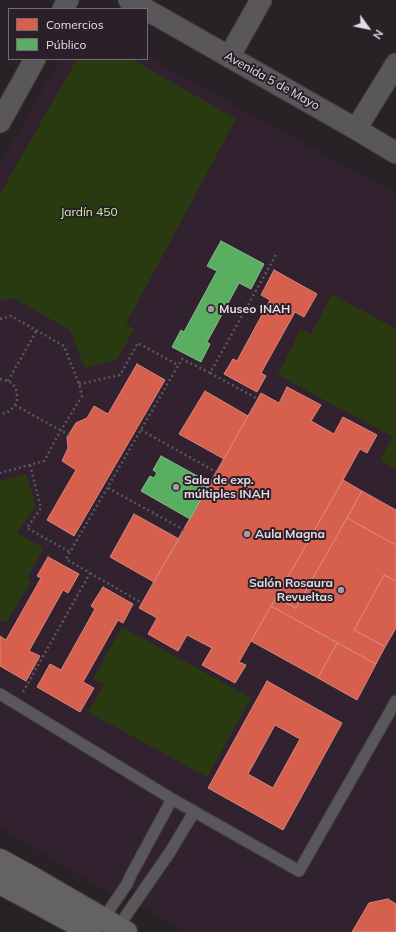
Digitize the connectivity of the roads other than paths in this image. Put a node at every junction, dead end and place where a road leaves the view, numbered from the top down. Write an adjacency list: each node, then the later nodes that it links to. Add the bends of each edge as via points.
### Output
1 (129, 0): 3 (street, Avenida 5 de Mayo)
2 (261, 0): 5 (street)
3 (143, 8)
4 (148, 11): 5 (street, Avenida 5 de Mayo)
5 (229, 57): 9 (street, Avenida 5 de Mayo)
6 (34, 60): 8 (street)
7 (396, 64): 9 (street)
8 (0, 122)
9 (356, 129): 10 (street, Avenida 5 de Mayo)
10 (396, 153)
11 (0, 694): 13 (lane)
12 (396, 701): 14 (lane, via 299,870)
13 (172, 800): 14 (lane); 17 (lane, via 131,875)
14 (194, 812): 17 (lane, via 170,852)
15 (0, 860): 17 (main road, via 31,877)
16 (0, 883): 17 (main road)
17 (108, 929)

